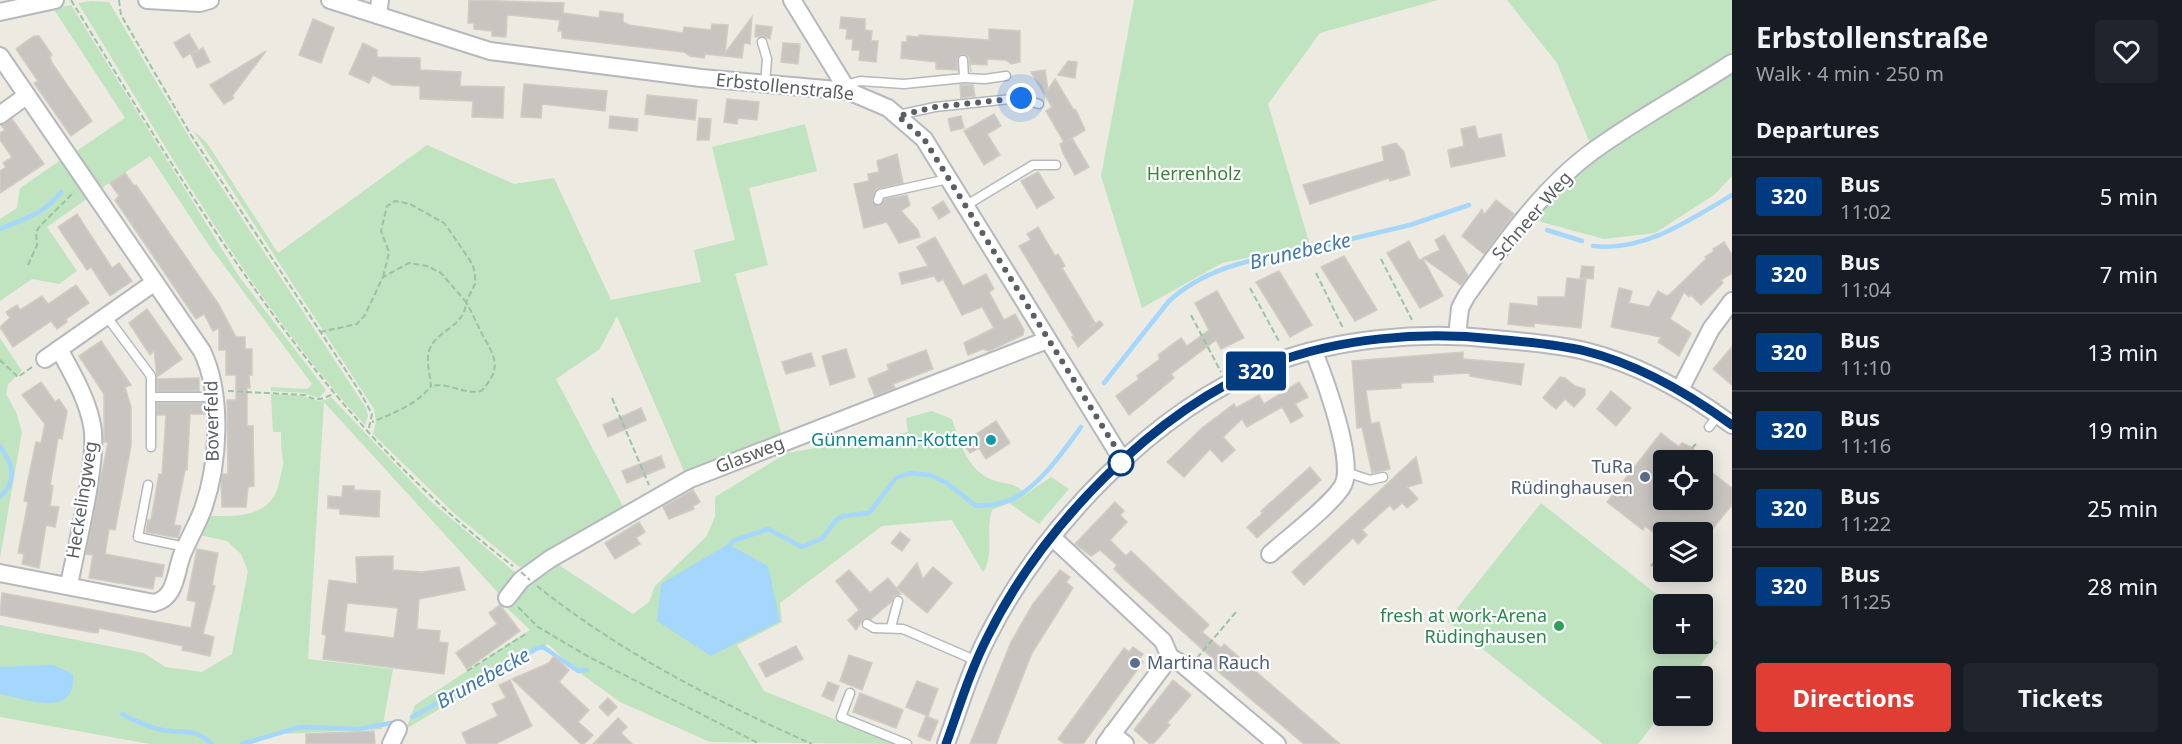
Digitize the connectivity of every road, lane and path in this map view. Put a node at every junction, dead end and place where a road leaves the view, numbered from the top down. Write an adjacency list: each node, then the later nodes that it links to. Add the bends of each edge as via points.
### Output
1 (54, 0): 9 (street)
2 (71, 0): 52 (path, via 244,278)
3 (119, 0): 37 (path, via 121,15 191,135)
4 (147, 0): 5 (street)
5 (210, 0)
6 (330, 0): 8 (street, Erbstollenstraße)
7 (792, 0): 17 (street)
8 (379, 8): 16 (street, Erbstollenstraße, via 490,51)
9 (0, 12)
10 (762, 42): 16 (lane)
11 (0, 56): 18 (street, Boverfeld)
12 (963, 60): 15 (lane)
13 (1732, 63): 39 (street, Schneer Weg, via 1592,152 1558,182 1467,295 1460,308)
14 (1006, 76): 15 (lane)
15 (964, 78): 17 (lane, via 904,84 860,81)
16 (765, 84): 17 (street, Erbstollenstraße)
17 (847, 88): 21 (street, Erbstollenstraße)
18 (26, 96): 20 (street); 24 (street, Boverfeld)
19 (1039, 104): 21 (lane, via 1021,98 935,107)
20 (0, 115)
21 (898, 116): 23 (street, Erbstollenstraße, via 924,139)
22 (1056, 165): 26 (lane, via 1033,165)
23 (948, 178): 25 (lane, via 880,194); 26 (street, Erbstollenstraße)
24 (86, 183): 28 (path, via 40,226); 31 (street, Boverfeld)
25 (878, 200)
26 (965, 206): 40 (street, Erbstollenstraße)
27 (1381, 260): 38 (path)
28 (28, 265)
29 (1316, 273): 41 (path)
30 (383, 277): 34 (path, via 409,263 427,266 441,273); 34 (path, via 390,252 381,231 387,206 394,201 410,204 444,223 473,265 475,284); 37 (path, via 357,324)
31 (155, 282): 36 (street); 51 (street, Boverfeld, via 202,351 210,368)
32 (1250, 288): 45 (path)
33 (1732, 301): 50 (street, via 1711,329)
34 (466, 302): 49 (path, via 460,321 429,351); 49 (path, via 496,358 495,370 481,391 470,393 442,384)
35 (1191, 315): 48 (path)
36 (107, 317): 42 (street); 53 (lane, via 150,376)
37 (320, 332): 55 (path, via 364,399)
38 (1420, 336): 39 (street); 41 (street)
39 (1457, 336): 50 (street, via 1587,351)
40 (1047, 339): 61 (street, Erbstollenstraße); 65 (street, Glasweg, via 709,471)
41 (1351, 344): 43 (street)
42 (60, 349): 44 (street); 73 (street, Heckelingweg, via 92,427 92,456)
43 (1314, 352): 45 (street); 62 (street, via 1327,384)
44 (45, 359)
45 (1288, 359): 48 (street)
46 (0, 360): 47 (path)
47 (18, 377)
48 (1228, 385): 61 (street, via 1167,424)
49 (431, 386): 55 (path, via 400,410)
50 (1680, 390): 56 (street, via 1713,421)
51 (214, 394): 52 (path, via 295,394 323,400); 53 (lane); 67 (street, Boverfeld, via 213,472 202,512)
52 (333, 394): 57 (path)
53 (151, 397): 59 (lane)
54 (612, 398): 65 (path)
55 (372, 422): 57 (path)
56 (1732, 425)
57 (368, 432): 72 (path, bridge, via 431,498)
58 (1696, 444): 60 (path)
59 (151, 447)
60 (1692, 448)
61 (1124, 461): 66 (street)
62 (1346, 472): 63 (lane, via 1370,480); 68 (street, via 1342,488)
63 (1383, 477)
64 (148, 485): 67 (lane, via 138,537)
65 (654, 499): 75 (street, Glasweg, via 542,564 521,580)
66 (1052, 537): 81 (street, via 1163,641); 82 (street, via 1014,589)
67 (185, 547): 73 (street, Boverfeld, via 171,593 164,601 154,603)
68 (1270, 554)
69 (1653, 564): 70 (path)
70 (1651, 566)
71 (0, 573): 73 (street, Boverfeld)
72 (531, 580)
73 (69, 585)
74 (542, 589): 90 (path, via 687,684)
75 (507, 598): 89 (path, via 538,627 589,657)
76 (898, 601): 79 (lane)
77 (1236, 612): 83 (path)
78 (867, 624): 79 (lane, via 874,628)
79 (891, 627): 82 (lane, via 903,628)
80 (528, 633): 84 (path)
81 (1170, 657): 83 (street); 87 (street)
82 (977, 661): 92 (street)
83 (1188, 669): 93 (street)
84 (467, 671)
85 (850, 693): 91 (lane, via 841,717)
86 (399, 729): 88 (street)
87 (1114, 741)
88 (391, 744)
89 (760, 744)
90 (812, 744)
91 (907, 744)
92 (946, 744)
93 (1277, 744)

